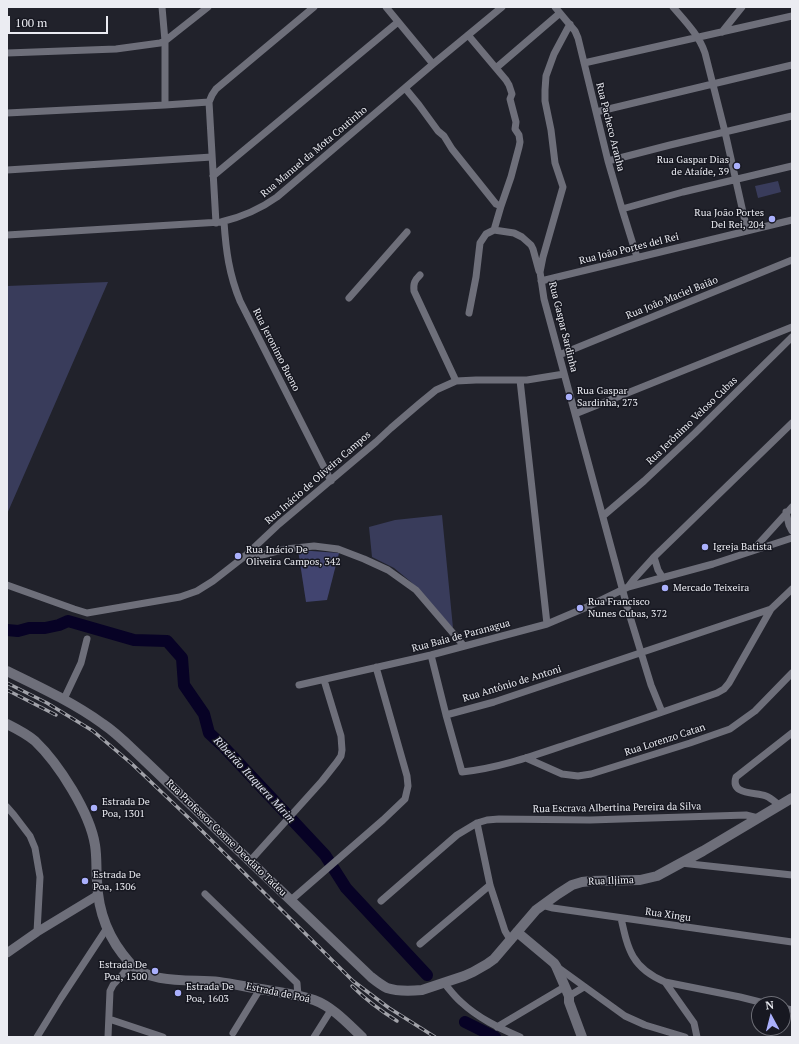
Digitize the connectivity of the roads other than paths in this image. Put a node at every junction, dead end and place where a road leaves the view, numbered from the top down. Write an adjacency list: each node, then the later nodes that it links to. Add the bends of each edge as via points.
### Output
1 (162, 7): 17 (street)
2 (208, 7): 17 (street)
3 (300, 7): 10 (street)
4 (314, 7): 10 (street)
5 (386, 7): 12 (street)
6 (502, 7): 15 (street, Rua Manuel da Mota Coutinho)
7 (673, 7): 16 (street)
8 (742, 7): 14 (street)
9 (557, 10): 13 (street, Rua Pacheco Aranha); 22 (street)
10 (306, 14): 25 (street, via 216,89)
11 (792, 16): 14 (street)
12 (398, 22): 20 (street); 35 (street)
13 (570, 24): 19 (street, Rua Pacheco Aranha, via 578,38); 48 (street, Rua Gaspar Sardinha, via 546,76 545,101 555,163 563,187)
14 (722, 32): 16 (street)
15 (468, 35): 20 (street, Rua Manuel da Mota Coutinho); 22 (street)
16 (698, 38): 19 (street); 23 (street, via 703,45)
17 (165, 41): 18 (street, via 116,49); 26 (street)
18 (7, 53)
19 (584, 63): 27 (street, Rua Pacheco Aranha)
20 (433, 64): 24 (street, Rua Manuel da Mota Coutinho)
21 (792, 65): 23 (street)
22 (496, 68): 37 (street, via 506,80 512,94 510,99 520,142)
23 (713, 85): 27 (street); 30 (street)
24 (405, 88): 37 (street, via 496,204); 40 (street, Rua Manuel da Mota Coutinho, via 277,197 259,209)
25 (209, 102): 26 (street); 31 (street)
26 (165, 105): 28 (street)
27 (596, 112): 32 (street, Rua Pacheco Aranha)
28 (7, 113)
29 (792, 116): 30 (street)
30 (725, 132): 32 (street, via 670,144); 36 (street)
31 (212, 157): 34 (street); 35 (street)
32 (608, 162): 38 (street, Rua Pacheco Aranha)
33 (792, 166): 36 (street)
34 (7, 170)
35 (213, 176): 41 (street)
36 (736, 180): 38 (street); 43 (street)
37 (501, 206): 42 (street)
38 (622, 209): 46 (street, Rua Pacheco Aranha)
39 (792, 220): 43 (street, Rua João Portes del Rei)
40 (224, 222): 41 (street, Rua Manuel da Mota Coutinho); 61 (street, Rua Jeronimo Bueno, via 229,269 237,295)
41 (216, 223): 45 (street, Rua Manuel da Mota Coutinho)
42 (494, 230): 48 (street, via 514,233 525,239 533,249); 52 (street, via 486,234 480,243)
43 (747, 230): 46 (street, Rua João Portes del Rei)
44 (407, 232): 51 (street)
45 (7, 235)
46 (637, 257): 50 (street, Rua João Portes del Rei)
47 (792, 260): 55 (street, Rua João Maciel Baião)
48 (540, 272): 50 (street, Rua Gaspar Sardinha)
49 (420, 275): 58 (street, via 415,280 414,290)
50 (541, 281): 55 (street, Rua Gaspar Sardinha)
51 (349, 298)
52 (469, 313)
53 (792, 327): 59 (street)
54 (792, 337): 64 (street, Rua Jerônimo Veloso Cubas, via 656,470)
55 (559, 355): 56 (street, Rua Gaspar Sardinha)
56 (564, 374): 57 (street, Rua Inácio de Oliveira Campos); 59 (street, Rua Gaspar Sardinha)
57 (520, 380): 58 (street, Rua Inácio de Oliveira Campos); 75 (street)
58 (456, 381): 61 (street, Rua Inácio de Oliveira Campos, via 436,390)
59 (575, 414): 64 (street, Rua Gaspar Sardinha)
60 (792, 424): 69 (street)
61 (331, 481): 68 (street, Rua Inácio de Oliveira Campos)
62 (792, 507): 63 (street)
63 (786, 512): 65 (street); 67 (street)
64 (603, 516): 72 (street, Rua Gaspar Sardinha)
65 (792, 531)
66 (792, 538): 67 (street)
67 (751, 551): 70 (street)
68 (245, 556): 71 (street, Rua Inácio de Oliveira Campos, via 197,591 180,597 87,613); 77 (street, via 314,546 338,549 364,559 388,570 416,590)
69 (654, 557): 70 (street); 72 (street)
70 (663, 578): 72 (street)
71 (7, 584)
72 (625, 588): 75 (street, Rua Baia de Paranagua); 78 (street, Rua Gaspar Sardinha)
73 (792, 589): 74 (street)
74 (771, 609): 78 (street, Rua Antônio de Antoni); 86 (street, via 724,689)
75 (547, 624): 77 (street, Rua Baia de Paranagua)
76 (87, 639): 85 (street, via 81,664)
77 (464, 646): 79 (street, Rua Baia de Paranagua)
78 (642, 653): 86 (street, Rua Gaspar Sardinha); 87 (street, Rua Antônio de Antoni, via 494,702)
79 (431, 655): 80 (street, Rua Baia de Paranagua); 87 (street)
80 (376, 667): 83 (street, Rua Baia de Paranagua); 102 (street, via 408,776 405,799)
81 (7, 671): 85 (main road, Rua Professor Cosme Deodato Tadeu)
82 (792, 673): 90 (street, Rua Lorenzo Catan, via 755,711 730,729 690,743 578,776 562,774)
83 (324, 680): 84 (street, Rua Baia de Paranagua); 96 (street, via 341,736 341,756)
84 (299, 685)
85 (64, 699): 96 (main road, Rua Professor Cosme Deodato Tadeu, via 118,736)
86 (662, 712): 90 (street)
87 (446, 715): 90 (street, via 462,772 494,768)
88 (7, 724): 101 (main road, Estrada de Poá, via 35,741 47,754 88,819 95,846)
89 (792, 733): 92 (street, via 734,781 739,790 766,796)
90 (526, 758)
91 (792, 798): 92 (main road, Rua Iljima)
92 (779, 805): 94 (main road, Rua Iljima)
93 (7, 808): 107 (street, via 30,836 35,848 40,878)
94 (758, 818): 95 (street, Rua Escrava Albertina Pereira da Silva, via 746,815 590,820 499,819); 97 (main road, Rua Iljima)
95 (477, 823): 99 (street); 103 (street, Rua Escrava Albertina Pereira da Silva, via 457,835)
96 (250, 861): 102 (main road, Rua Professor Cosme Deodato Tadeu)
97 (681, 863): 98 (street); 104 (main road, Rua Iljima, via 656,876 640,880 591,881 572,885)
98 (792, 875)
99 (490, 885): 109 (street); 111 (street)
100 (205, 894): 120 (street, via 297,983)
101 (98, 895): 106 (main road, Estrada de Poá); 107 (street)
102 (291, 900): 116 (main road, Rua Professor Cosme Deodato Tadeu, via 371,977 387,988 416,991)
103 (381, 901)
104 (542, 905): 105 (street, Rua Xingu); 108 (main road, Rua Iljima)
105 (621, 918): 110 (street, Rua Xingu); 115 (street, via 626,943 634,959 641,968)
106 (107, 928): 114 (main road, Estrada de Poá, via 118,949); 127 (street)
107 (37, 932): 112 (street)
108 (517, 932): 109 (main road, Rua Iljima); 113 (main road)
109 (510, 941): 116 (main road, Rua Iljima, via 487,964)
110 (792, 942)
111 (420, 944)
112 (7, 953)
113 (553, 964): 117 (street); 119 (main road, via 551,967); 121 (main road)
114 (131, 965): 118 (main road, Estrada de Poá, via 151,976 167,980 217,982); 124 (street, via 110,991)
115 (665, 982): 122 (street); 135 (street, via 694,1023)
116 (444, 983): 125 (street, via 461,1002)
117 (584, 987): 121 (street); 134 (street, via 625,1016)
118 (260, 989): 120 (main road, Estrada de Poá); 126 (street)
119 (561, 989): 121 (main road, via 565,998); 125 (street)
120 (298, 996): 123 (main road, Estrada de Poá, via 315,1000)
121 (569, 999): 133 (main road)
122 (751, 1000)
123 (332, 1010): 130 (street); 131 (main road, Estrada de Poá)
124 (109, 1019): 128 (street); 129 (street)
125 (497, 1027): 132 (street)
126 (233, 1033)
127 (37, 1037)
128 (108, 1037)
129 (163, 1037)
130 (314, 1037)
131 (362, 1037)
132 (520, 1037)
133 (582, 1037)
134 (685, 1037)
135 (697, 1037)

